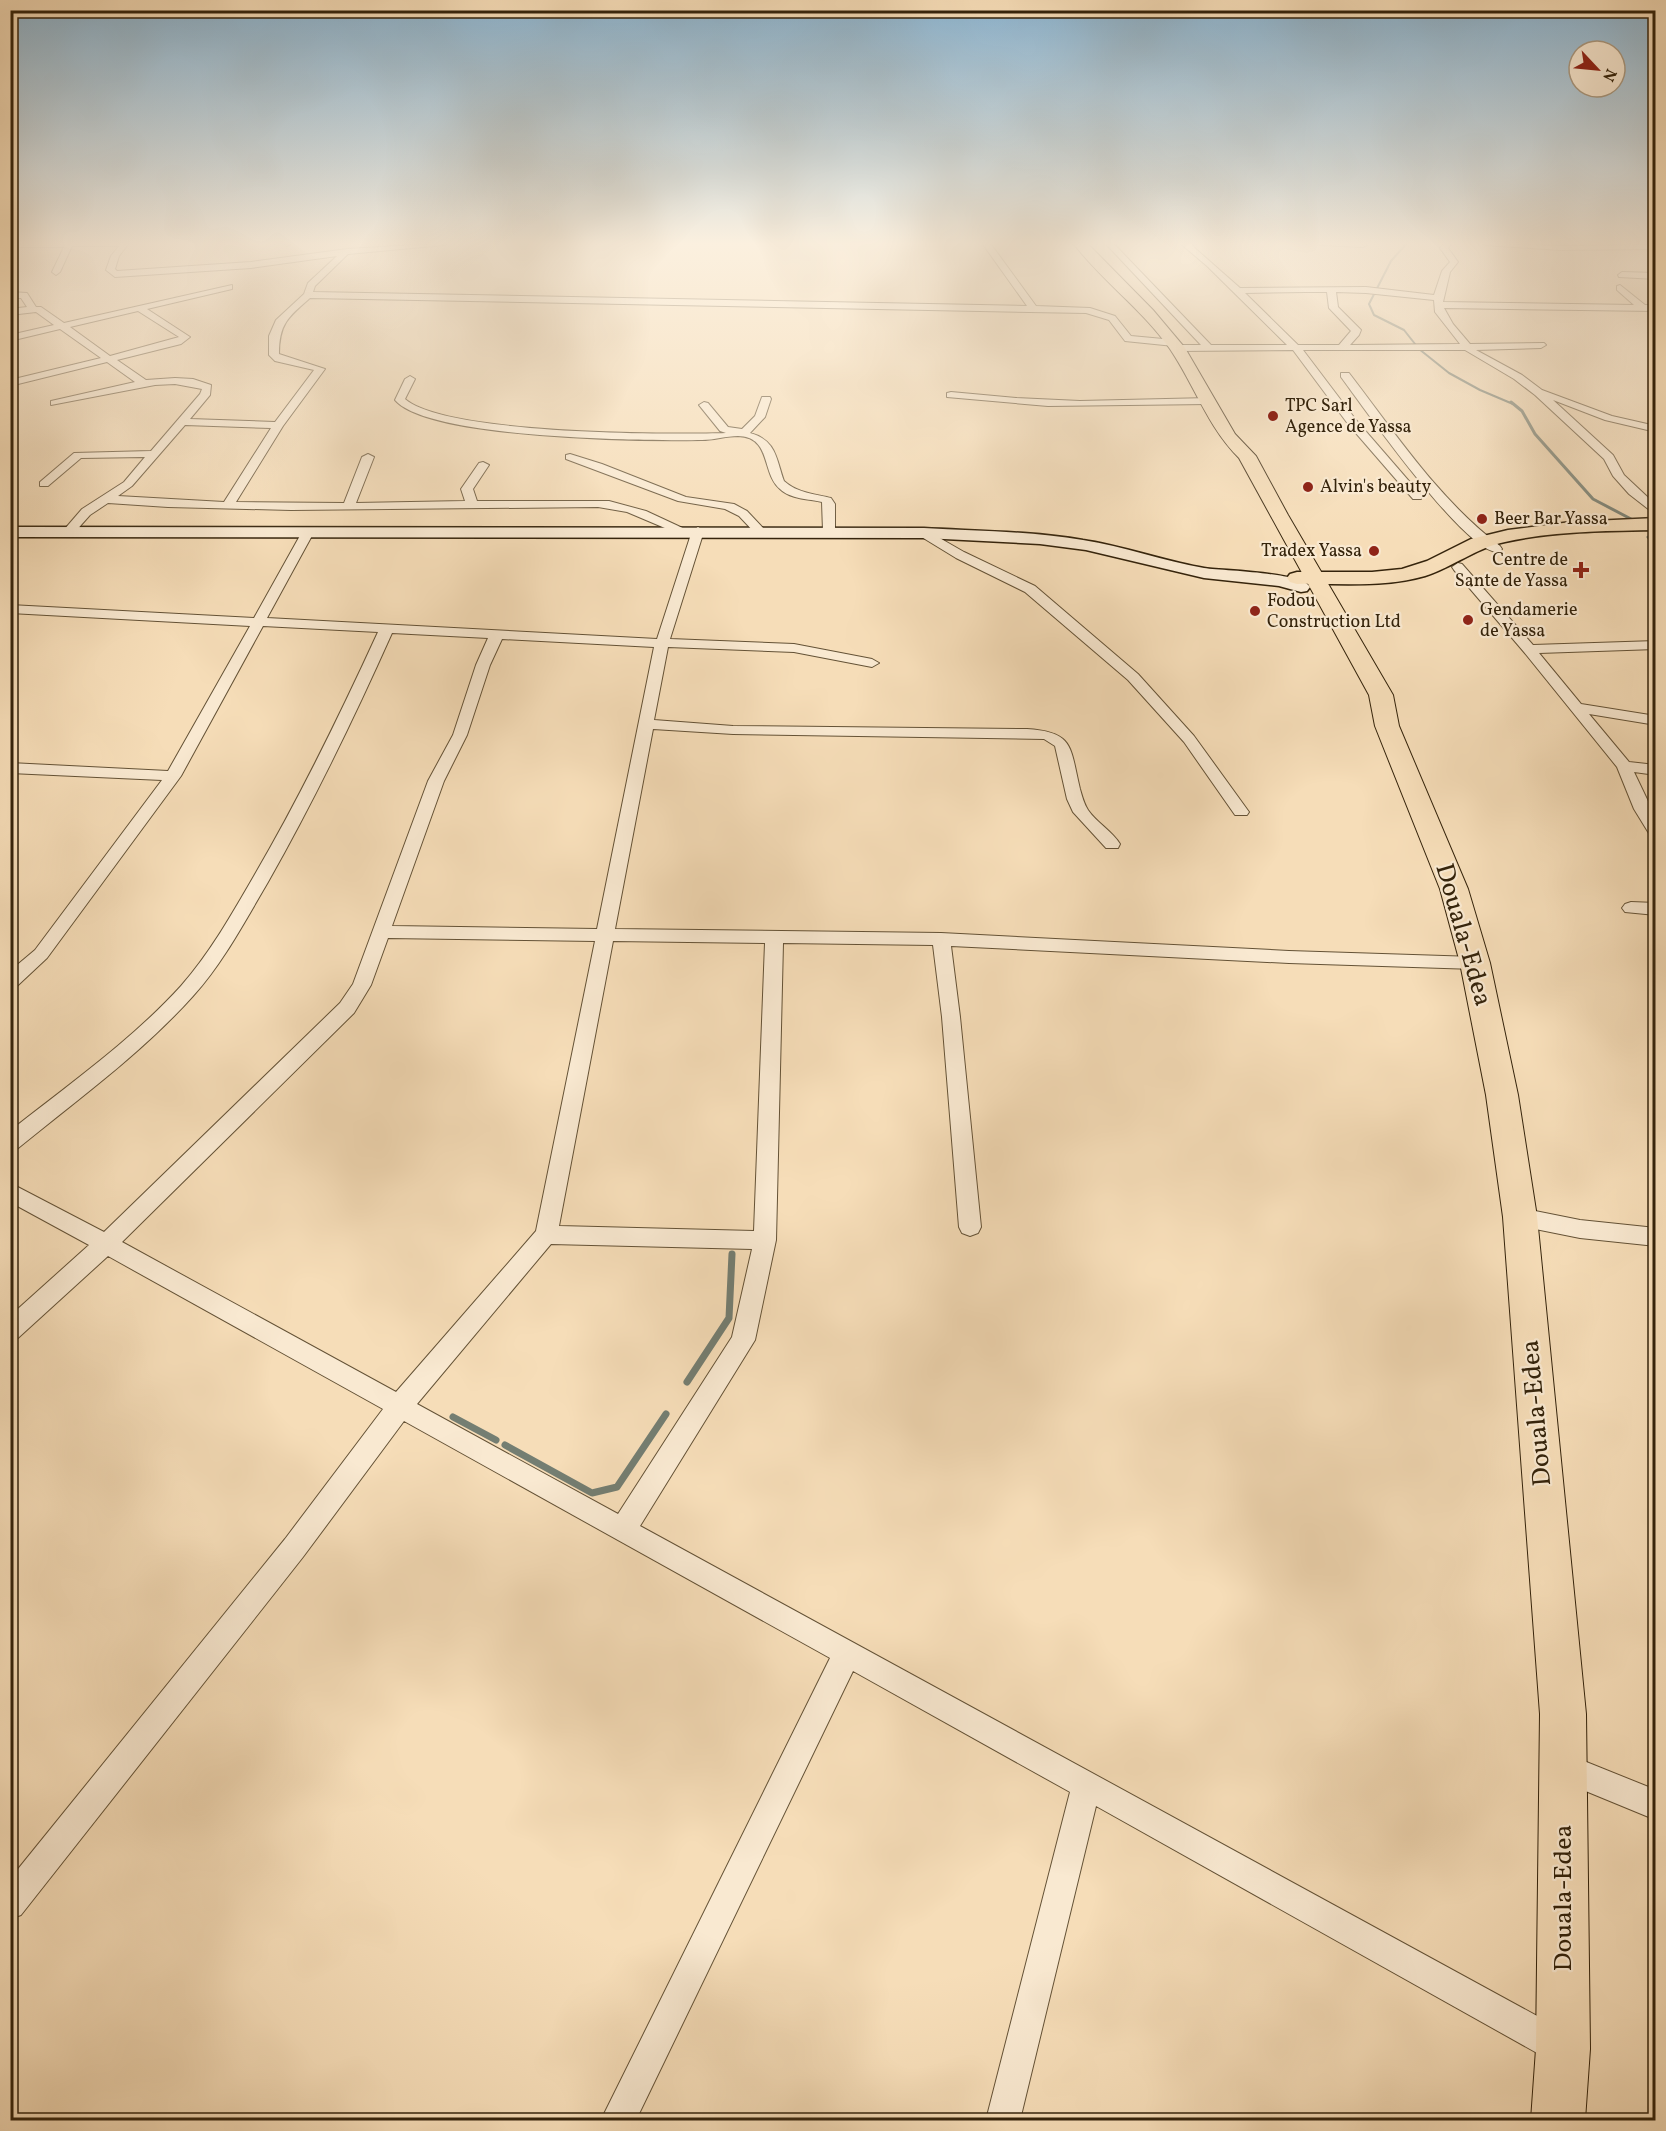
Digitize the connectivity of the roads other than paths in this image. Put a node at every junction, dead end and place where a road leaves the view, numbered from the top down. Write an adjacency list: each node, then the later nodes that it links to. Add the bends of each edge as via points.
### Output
1 (85, 342): 16 (street)
2 (175, 342): 16 (street)
3 (274, 342): 28 (street, via 274,355 282,361 320,369)
4 (1155, 342): 10 (street)
5 (1173, 342): 10 (highway, Douala-Edea)
6 (1204, 342): 13 (street)
7 (1290, 342): 14 (street)
8 (1347, 342): 15 (street)
9 (1463, 342): 12 (street)
10 (1175, 345): 13 (street); 24 (highway, Douala-Edea)
11 (1541, 345): 12 (street)
12 (1466, 346): 15 (street); 21 (street)
13 (1208, 347): 14 (street)
14 (1295, 347): 15 (street); 36 (street, via 1352,422)
15 (1340, 349)
16 (110, 359): 19 (street); 20 (street)
17 (1346, 375): 51 (street, via 1432,489)
18 (410, 379): 30 (street, via 400,400 408,407 446,421 483,427 634,436)
19 (10, 383)
20 (143, 383): 25 (street); 27 (street, via 188,381 207,387 205,395)
21 (1539, 393): 29 (street, via 1609,418); 41 (street, via 1609,457 1619,476)
22 (951, 395): 24 (street, via 1083,404)
23 (766, 399): 30 (street, via 760,417)
24 (1209, 400): 53 (highway, Douala-Edea, via 1228,437 1230,457)
25 (56, 403)
26 (704, 405): 30 (street, via 718,425)
27 (181, 422): 28 (street); 31 (street)
28 (278, 425): 39 (street)
29 (1656, 429)
30 (739, 434): 46 (street, via 766,445 779,482 785,488 827,500)
31 (154, 454): 35 (street, via 78,455); 37 (street, via 128,484)
32 (570, 456): 45 (street, via 602,465 685,500 734,508)
33 (368, 457): 40 (street)
34 (483, 465): 38 (street, via 467,489)
35 (44, 484)
36 (1417, 497)
37 (108, 499): 39 (street); 43 (street, via 86,512)
38 (472, 503): 40 (street); 44 (street, via 598,502 621,505)
39 (228, 505): 40 (street)
40 (349, 505)
41 (1656, 512)
42 (1656, 524): 51 (main road, via 1542,530)
43 (69, 531): 47 (main road); 48 (main road)
44 (691, 531): 45 (main road); 48 (main road); 58 (street)
45 (760, 531): 46 (main road)
46 (829, 531): 50 (main road)
47 (10, 532)
48 (308, 532): 55 (street)
49 (1656, 532): 51 (main road)
50 (924, 533): 53 (main road, via 1040,539 1086,545 1204,573); 69 (street, via 1030,589 1133,676 1189,739)
51 (1491, 545): 52 (main road); 53 (main road, via 1416,572)
52 (1458, 567): 53 (main road, via 1409,583); 60 (street)
53 (1303, 582): 78 (highway, Douala-Edea, via 1358,695 1387,726 1454,889)
54 (10, 609): 55 (street)
55 (256, 622): 56 (street); 68 (street)
56 (387, 628): 57 (street); 80 (street, via 281,845 223,943 187,991 153,1025)
57 (497, 634): 58 (street); 74 (street, via 460,735 436,781)
58 (662, 643): 61 (street, via 794,648); 64 (street)
59 (1656, 645): 60 (street)
60 (1529, 649): 62 (street)
61 (872, 663)
62 (1575, 707): 63 (street); 65 (street)
63 (1656, 721)
64 (646, 724): 71 (street, via 733,730 1048,735 1062,745 1081,812); 75 (street)
65 (1624, 766): 67 (street); 70 (street)
66 (10, 768): 68 (street)
67 (1656, 770)
68 (173, 776): 79 (street, via 41,954)
69 (1241, 812)
70 (1656, 831)
71 (1112, 844)
72 (1631, 908): 73 (street)
73 (1656, 909)
74 (381, 932): 75 (street); 87 (street, via 362,985 347,1008)
75 (603, 935): 76 (street); 84 (street)
76 (774, 938): 77 (street); 86 (street)
77 (940, 939): 78 (street); 83 (street)
78 (1475, 963): 82 (highway, Douala-Edea, via 1502,1095)
79 (10, 982)
80 (10, 1143)
81 (10, 1191): 87 (street)
82 (1520, 1217): 85 (street, via 1580,1229); 92 (highway, Douala-Edea, via 1562,1702)
83 (970, 1227)
84 (546, 1235): 86 (street); 89 (street)
85 (1656, 1237)
86 (765, 1240): 90 (street, via 743,1340)
87 (106, 1244): 88 (street); 89 (street)
88 (10, 1330)
89 (399, 1406): 90 (street); 95 (street, via 294,1548)
90 (623, 1530): 91 (street)
91 (847, 1653): 93 (street); 97 (street)
92 (1564, 1768): 94 (street); 96 (highway, Douala-Edea)
93 (1086, 1785): 96 (street); 98 (street)
94 (1656, 1805)
95 (10, 1904)
96 (1563, 2049): 99 (highway, Douala-Edea)
97 (618, 2121)
98 (1003, 2121)
99 (1558, 2121)

